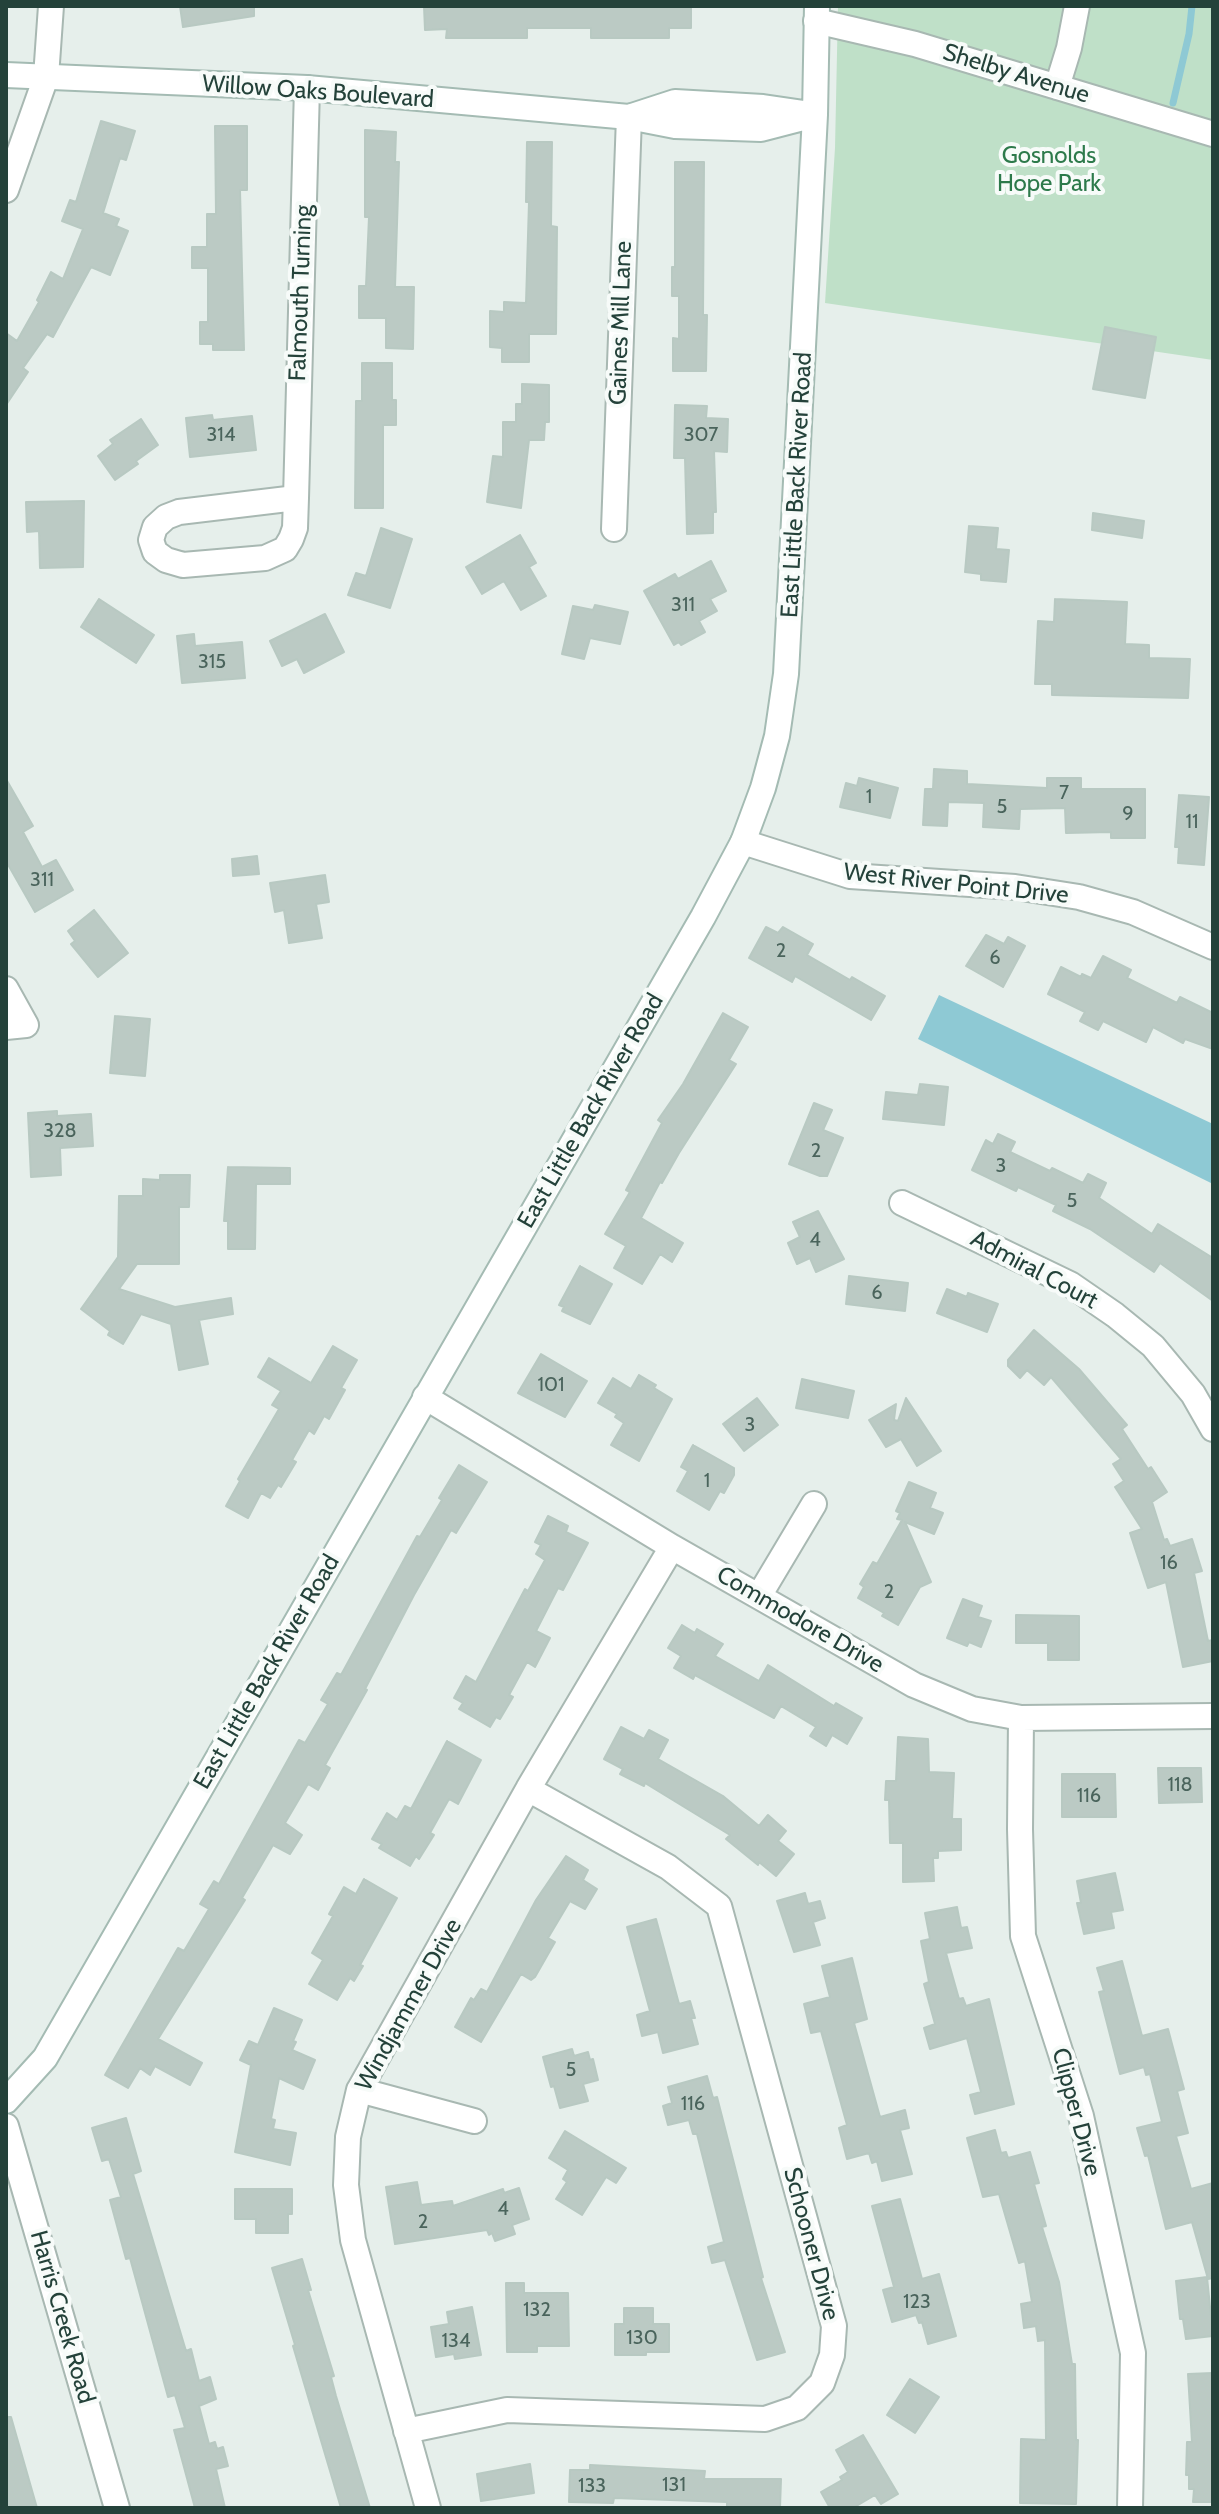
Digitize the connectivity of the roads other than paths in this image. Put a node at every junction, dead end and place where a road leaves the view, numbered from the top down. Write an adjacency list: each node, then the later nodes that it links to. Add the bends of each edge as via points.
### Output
1 (51, 6): 5 (street)
2 (1077, 6): 6 (street)
3 (816, 13): 6 (street, Shelby Avenue); 8 (street, East Little Back River Road)
4 (6, 75): 5 (street, Willow Oaks Boulevard)
5 (46, 77): 7 (street, Willow Oaks Boulevard); 11 (street)
6 (1057, 87): 10 (street, Shelby Avenue)
7 (307, 88): 9 (street, Willow Oaks Boulevard); 12 (street, Falmouth Turning)
8 (815, 115): 9 (street, Willow Oaks Boulevard, via 761,129 675,126); 14 (street, East Little Back River Road, via 786,674 777,736)
9 (629, 117): 13 (street, Gaines Mill Lane)
10 (1213, 134)
11 (6, 190)
12 (296, 498): 12 (street, Falmouth Turning, via 291,539 285,549 265,558 183,565 155,552 155,527 179,512)
13 (614, 529)
14 (743, 842): 15 (street, West River Point Drive, via 850,876 1015,887 1079,897 1133,912); 19 (street, East Little Back River Road)
15 (1213, 947)
16 (6, 989): 17 (street)
17 (16, 1026)
18 (902, 1203): 20 (street, Admiral Court, via 1070,1284 1115,1315 1153,1346 1193,1394)
19 (425, 1397): 22 (street, Commodore Drive); 28 (street, East Little Back River Road, via 45,2058)
20 (1213, 1429)
21 (814, 1504): 23 (street)
22 (672, 1547): 23 (street, Commodore Drive); 26 (street, Windjammer Drive)
23 (759, 1596): 25 (street, Commodore Drive, via 914,1685 972,1709)
24 (1213, 1716): 25 (street, Commodore Drive)
25 (1021, 1718): 34 (street, Clipper Drive, via 1023,1936 1081,2116 1133,2353)
26 (528, 1789): 27 (street, Windjammer Drive); 31 (street, Schooner Drive, via 668,1867 719,1906 834,2326 832,2355 822,2383 797,2408 765,2419 507,2410)
27 (359, 2090): 29 (street); 31 (street, Windjammer Drive, via 348,2137 346,2185 353,2240)
28 (6, 2101)
29 (474, 2121)
30 (6, 2126): 32 (street, Harris Creek Road)
31 (406, 2431): 33 (street, Windjammer Drive)
32 (117, 2508)
33 (428, 2508)
34 (1130, 2508)

